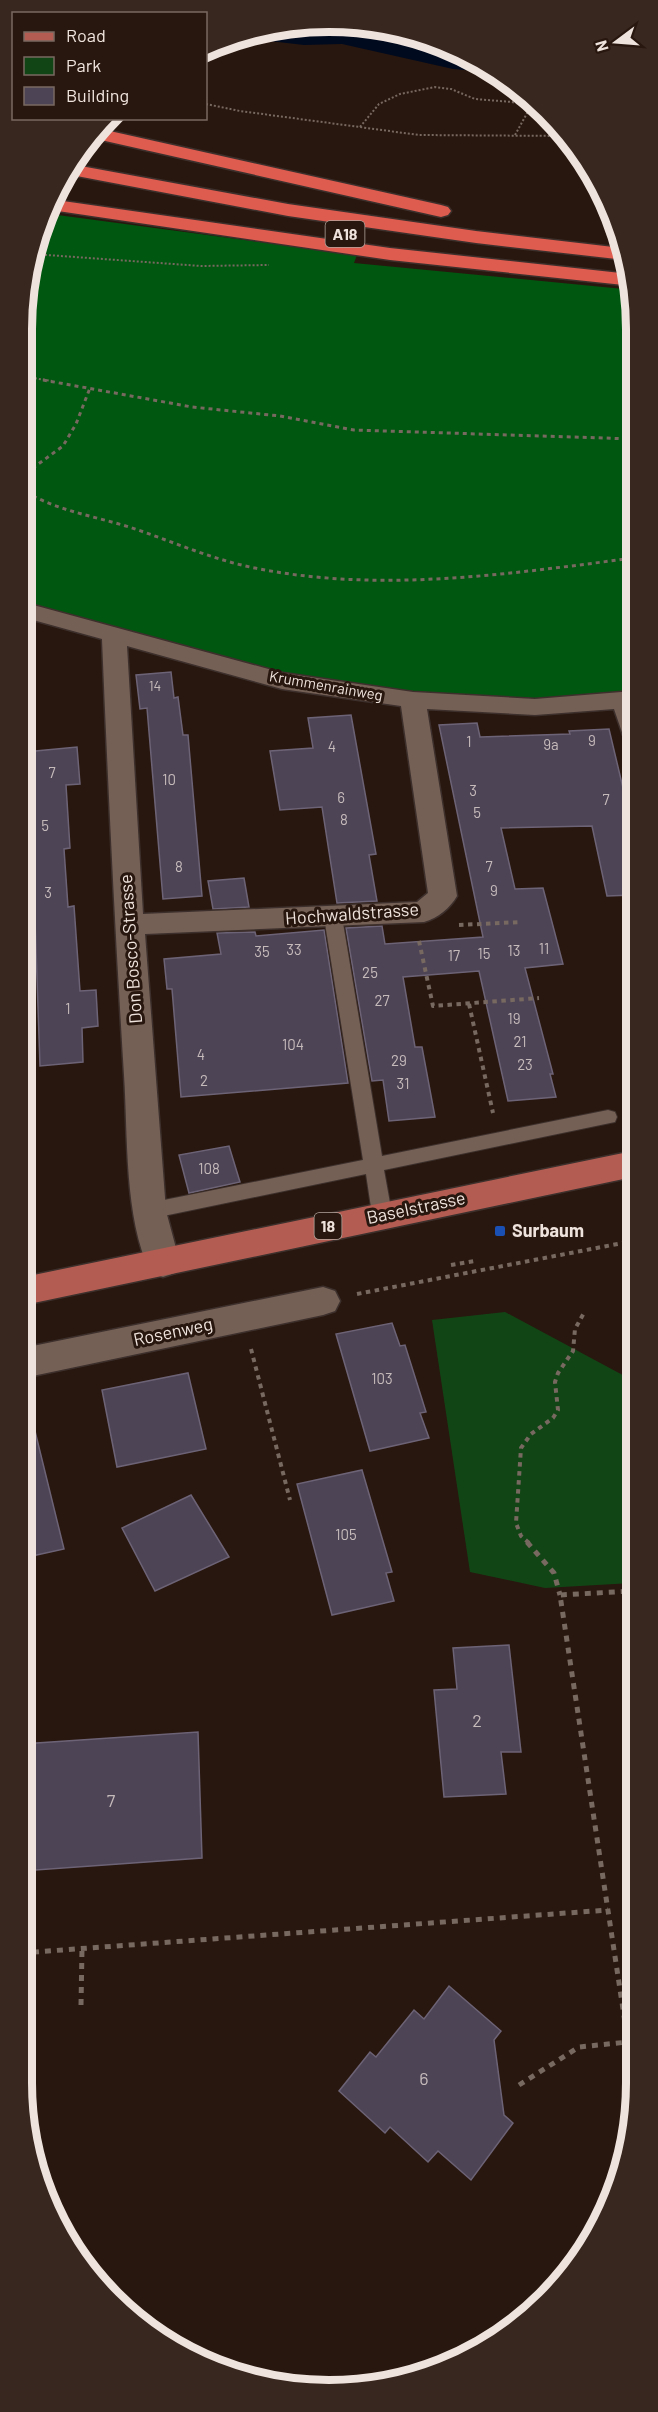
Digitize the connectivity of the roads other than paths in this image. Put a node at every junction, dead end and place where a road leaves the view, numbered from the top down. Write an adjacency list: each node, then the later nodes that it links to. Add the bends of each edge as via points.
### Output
1 (103, 135): 5 (highway)
2 (77, 171): 8 (highway, A18, via 288,210)
3 (69, 184): 9 (highway, A18, via 405,244)
4 (58, 206): 10 (highway, via 390,254)
5 (459, 214)
6 (493, 220): 7 (highway)
7 (613, 241)
8 (616, 253)
9 (621, 271)
10 (622, 279)
11 (32, 612): 12 (street, Krummenrainweg)
12 (114, 633): 14 (street, Krummenrainweg, via 282,681); 16 (street, Don Bosco-Strasse)
13 (626, 699): 14 (street, Krummenrainweg, via 535,707)
14 (413, 700): 15 (street, Hochwaldstrasse, via 443,896 415,920)
15 (333, 917): 16 (street, Hochwaldstrasse); 18 (lane)
16 (129, 925): 20 (street, Don Bosco-Strasse)
17 (608, 1117): 18 (lane)
18 (374, 1165): 20 (lane); 21 (lane)
19 (626, 1165): 21 (main road, Baselstrasse / 18)
20 (149, 1211): 22 (street, Don Bosco-Strasse)
21 (382, 1214): 22 (main road, Baselstrasse / 18)
22 (163, 1263): 23 (main road, Baselstrasse / 18)
23 (32, 1289)
24 (322, 1300): 25 (street, Rosenweg)
25 (32, 1361)

